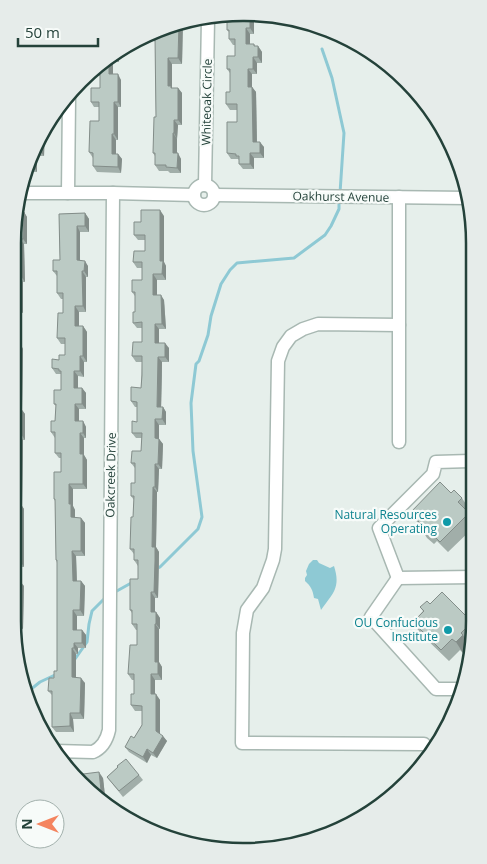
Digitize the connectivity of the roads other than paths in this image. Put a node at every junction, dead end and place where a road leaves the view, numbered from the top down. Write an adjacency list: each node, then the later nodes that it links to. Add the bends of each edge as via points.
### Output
1 (208, 24): 3 (street, Whiteoak Circle)
2 (69, 106): 5 (street)
3 (205, 184): 7 (street, via 197,187); 8 (street)
4 (28, 193): 5 (street)
5 (68, 193): 6 (street)
6 (113, 193): 7 (street); 18 (street, Oakcreek Drive, via 109,730 98,750)
7 (194, 195): 8 (street, via 196,202 204,206 211,203)
8 (215, 195): 9 (street, Oakhurst Avenue)
9 (400, 197): 10 (street, Oakhurst Avenue); 11 (street)
10 (461, 198)
11 (399, 325): 12 (street); 17 (street, via 318,324 291,336 283,347 278,361 275,549 263,588 247,610 243,633 242,743)
12 (399, 442)
13 (466, 461): 15 (street, via 436,462 433,474 379,528)
14 (466, 577): 15 (street)
15 (398, 578): 16 (street, via 371,617 436,689)
16 (455, 689)
17 (424, 744)
18 (64, 751)

